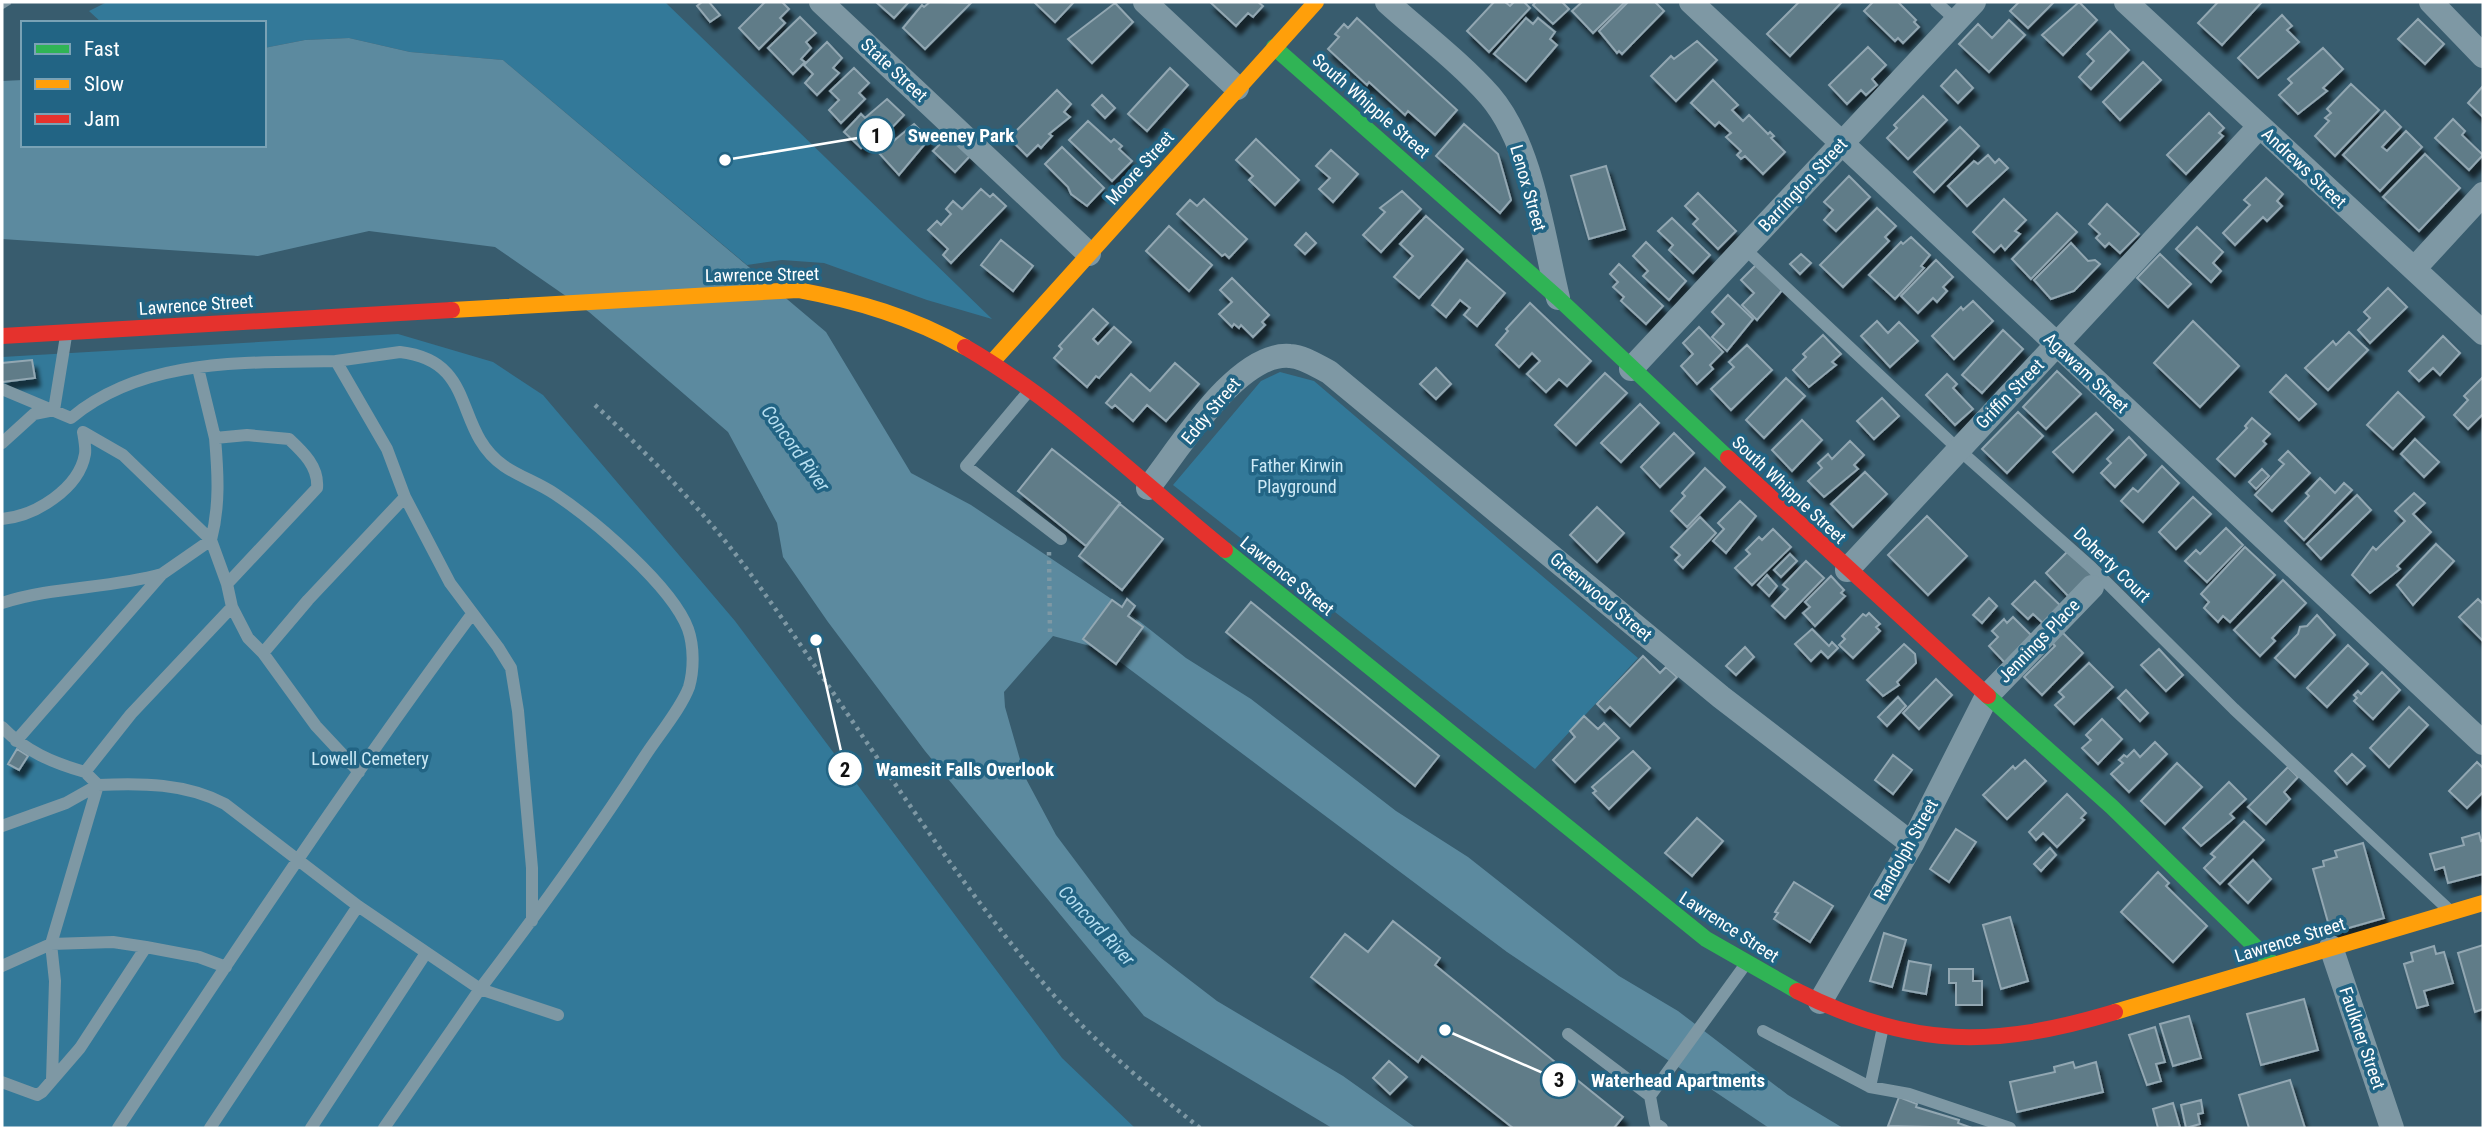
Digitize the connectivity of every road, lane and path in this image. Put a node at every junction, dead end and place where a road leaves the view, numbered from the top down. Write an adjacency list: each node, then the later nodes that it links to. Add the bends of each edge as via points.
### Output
1 (821, 2): 18 (street, State Street)
2 (1145, 2): 13 (street)
3 (1316, 2): 11 (main road, Moore Street)
4 (1387, 2): 20 (street, Lenox Street, via 1490,96 1505,120 1528,177)
5 (1691, 2): 15 (street, Agawam Street)
6 (1936, 2): 10 (lane)
7 (1974, 2): 10 (street, Barrington Street)
8 (2126, 2): 14 (street, Andrews Street)
9 (2431, 2): 12 (street)
10 (1956, 21): 15 (street, Barrington Street)
11 (1274, 47): 13 (main road, Moore Street); 20 (main road, South Whipple Street)
12 (2483, 56)
13 (1237, 89): 18 (main road, Moore Street)
14 (2259, 127): 19 (street, Andrews Street); 24 (street, Griffin Street)
15 (1841, 144): 17 (street, Barrington Street); 24 (street, Agawam Street)
16 (2483, 194): 19 (street)
17 (1744, 248): 29 (street, Barrington Street); 38 (lane, Doherty Court)
18 (1088, 254): 27 (main road, Moore Street)
19 (2414, 269): 22 (street, Andrews Street)
20 (1558, 298): 29 (main road, South Whipple Street)
21 (66, 332): 23 (main road, Lawrence Street); 27 (main road, Lawrence Street, via 798,290 837,294 872,305 915,321); 33 (lane)
22 (2483, 333)
23 (2, 336)
24 (2056, 345): 38 (street, Griffin Street); 57 (street, Agawam Street)
25 (1289, 356): 39 (street, Eddy Street, via 1266,359 1247,369); 62 (street, Greenwood Street, via 1329,372 1721,697)
26 (337, 361): 28 (lane); 40 (lane, via 387,449); 67 (lane, via 400,352 422,354 439,363 459,390 477,437 493,456 554,493 617,545 674,603 688,630 693,661 688,688)
27 (993, 361): 31 (main road, Lawrence Street)
28 (198, 368): 34 (lane, via 119,386); 36 (lane)
29 (1631, 369): 45 (main road, South Whipple Street)
30 (2, 389): 33 (lane)
31 (1031, 389): 39 (main road, Lawrence Street); 42 (lane, via 967,466)
32 (595, 405): 91 (path, via 649,454 750,574 978,900 1046,986 1121,1064)
33 (54, 410): 34 (lane); 37 (lane, via 34,414)
34 (71, 418): 35 (lane)
35 (83, 432): 41 (lane, via 85,453 76,475 60,494 39,507); 43 (lane, via 123,455)
36 (215, 438): 43 (lane, via 217,518); 47 (lane, via 289,439 312,464 318,478 308,500)
37 (2, 443)
38 (1957, 448): 45 (street, Griffin Street); 66 (lane, Doherty Court, via 2091,567 2234,709)
39 (1148, 488): 72 (main road, Lawrence Street, via 1653,899)
40 (405, 497): 51 (lane, via 450,583); 53 (lane)
41 (2, 519)
42 (1061, 539)
43 (211, 540): 46 (lane); 47 (lane)
44 (1048, 555): 52 (path)
45 (1847, 570): 54 (main road, South Whipple Street)
46 (162, 574): 49 (lane); 56 (lane)
47 (228, 584): 50 (lane)
48 (2092, 587): 54 (street, Jennings Place)
49 (2, 603)
50 (232, 607): 53 (lane, via 248,638); 58 (lane, via 131,714)
51 (472, 614): 59 (lane); 67 (lane, via 511,668 531,868)
52 (1051, 635)
53 (263, 653): 59 (lane, via 316,726)
54 (1987, 696): 62 (street, Randolph Street); 73 (main road, South Whipple Street, via 2112,807)
55 (2, 727): 56 (lane)
56 (16, 741): 58 (lane, via 60,765)
57 (2483, 743)
58 (85, 772): 60 (lane)
59 (359, 772): 63 (lane)
60 (98, 785): 61 (lane); 63 (lane, via 133,783 202,792 225,804); 68 (lane)
61 (2, 826)
62 (1912, 844): 77 (street, Randolph Street)
63 (297, 861): 65 (lane); 75 (lane)
64 (2483, 903): 66 (main road, Lawrence Street)
65 (358, 906): 71 (lane); 88 (lane)
66 (2451, 912): 70 (main road, Lawrence Street)
67 (531, 922): 76 (lane)
68 (51, 944): 69 (lane, via 113,942); 74 (lane); 82 (lane, via 55,981)
69 (146, 947): 75 (lane); 82 (lane, via 80,1048)
70 (2330, 947): 73 (main road, Lawrence Street); 93 (street, Faulkner Street)
71 (426, 953): 76 (lane); 89 (lane)
72 (1746, 965): 77 (main road, Lawrence Street); 85 (lane)
73 (2274, 965): 79 (main road, Lawrence Street, via 2022,1034 1982,1039)
74 (2, 966)
75 (226, 967): 87 (lane)
76 (480, 989): 78 (lane); 90 (lane)
77 (1820, 1002): 79 (main road, Lawrence Street)
78 (558, 1015)
79 (1884, 1023): 84 (lane)
80 (1763, 1031): 84 (lane)
81 (1568, 1034): 85 (lane)
82 (52, 1080): 83 (lane, via 37,1095)
83 (2, 1082)
84 (1870, 1087): 92 (lane, via 1909,1094)
85 (1650, 1096): 86 (lane)
86 (1656, 1126)
87 (118, 1128)
88 (210, 1128)
89 (311, 1128)
90 (383, 1128)
91 (1200, 1128)
92 (2010, 1128)
93 (2392, 1128)

